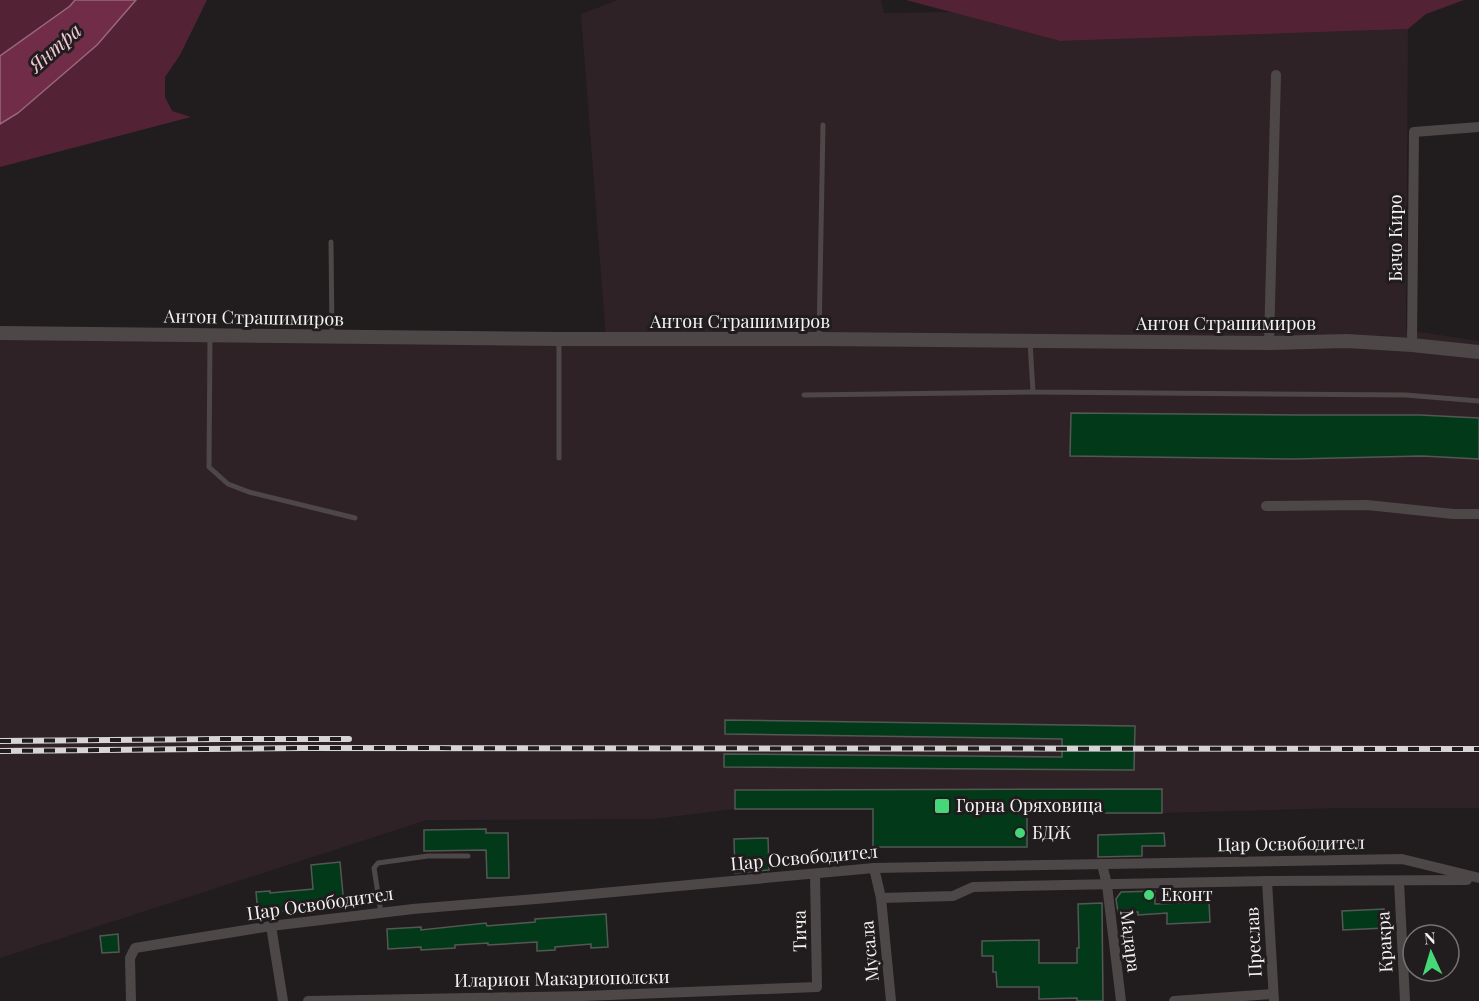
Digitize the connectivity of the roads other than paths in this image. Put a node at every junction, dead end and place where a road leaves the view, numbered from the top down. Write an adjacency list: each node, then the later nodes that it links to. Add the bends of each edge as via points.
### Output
1 (1276, 75): 11 (street)
2 (823, 125): 9 (lane)
3 (1479, 127): 12 (street, Бачо Киро, via 1414,132)
4 (331, 242): 7 (lane)
5 (0, 333): 6 (street, Антон Страшимиров)
6 (210, 336): 7 (street, Антон Страшимиров); 20 (lane, via 209,467 228,484 249,492)
7 (332, 338): 8 (street, Антон Страшимиров)
8 (559, 339): 9 (street, Антон Страшимиров); 17 (lane)
9 (819, 339): 10 (street, Антон Страшимиров)
10 (1030, 342): 11 (street, Антон Страшимиров); 14 (lane)
11 (1269, 343): 12 (street, Антон Страшимиров, via 1347,341)
12 (1412, 345): 13 (street, Антон Страшимиров)
13 (1479, 352)
14 (1033, 392): 15 (lane); 16 (lane, via 1406,395)
15 (804, 395)
16 (1479, 401)
17 (559, 458)
18 (1266, 506): 19 (street, via 1367,505)
19 (1479, 514)
20 (355, 518)
21 (468, 856): 32 (lane, via 378,862 374,868)
22 (1102, 864): 23 (street, Цар Освободител); 26 (street, Цар Освободител, via 1402,860); 29 (street, Мадара)
23 (972, 865): 24 (street, Цар Освободител); 30 (street)
24 (874, 868): 25 (street, Цар Освободител); 31 (street, Мусала)
25 (815, 873): 32 (street, Цар Освободител); 34 (street, Тича)
26 (1479, 879): 28 (street, Цар Освободител)
27 (1268, 881): 28 (street, Цар Освободител); 29 (street, Цар Освободител); 36 (street, Преслав)
28 (1399, 881): 43 (street, Кракра)
29 (1107, 885): 30 (street, Цар Освободител); 41 (street, Мадара)
30 (973, 887): 31 (street, Цар Освободител, via 953,896)
31 (881, 898): 40 (street, Мусала)
32 (381, 913): 33 (street, Цар Освободител)
33 (271, 926): 37 (street, Цар Освободител, via 135,948 130,958); 38 (street)
34 (817, 987): 35 (street, Иларион Макариополски)
35 (584, 998): 39 (street, Иларион Макариополски)
36 (1274, 998): 42 (street)
37 (131, 1001)
38 (283, 1001)
39 (308, 1001)
40 (891, 1001)
41 (1121, 1001)
42 (1174, 1001)
43 (1405, 1001)

